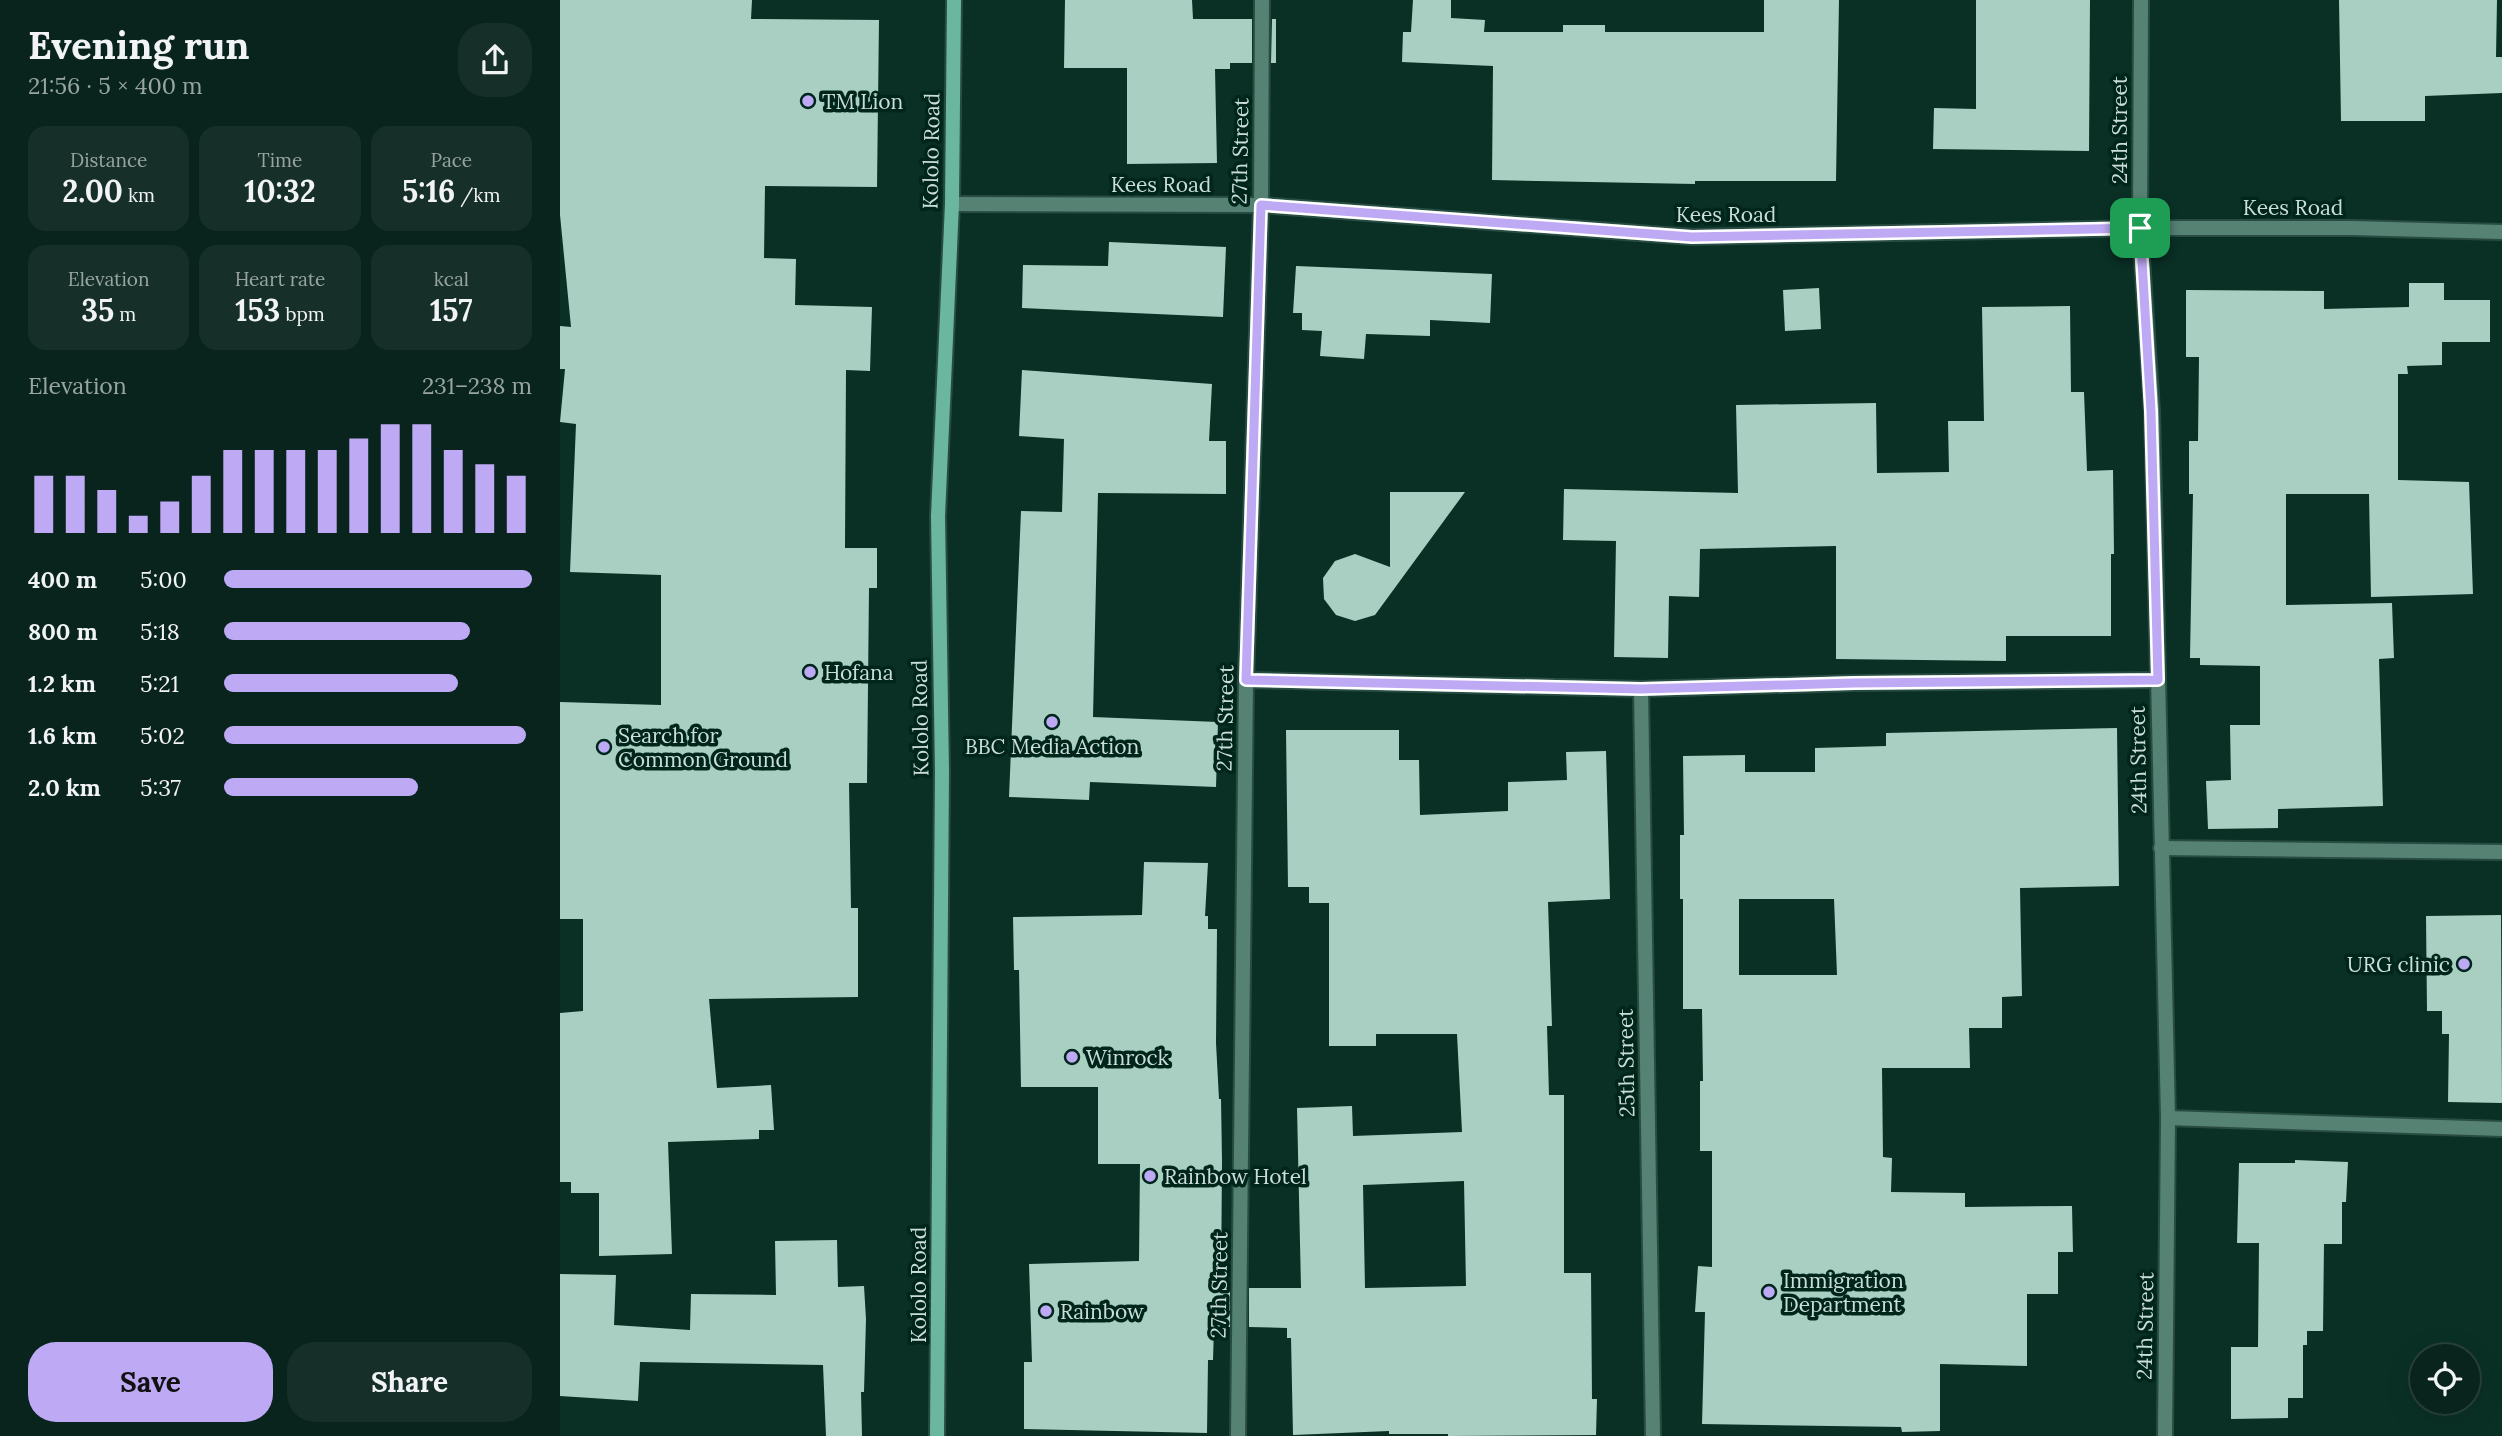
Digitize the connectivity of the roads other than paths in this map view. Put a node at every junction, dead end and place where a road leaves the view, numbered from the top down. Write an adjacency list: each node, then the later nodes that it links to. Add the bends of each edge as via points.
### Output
1 (954, 0): 4 (street, Kololo Road)
2 (1262, 0): 5 (street, 27th Street)
3 (2141, 0): 6 (street, 24th Street)
4 (952, 204): 5 (street, Kees Road); 15 (street, Kololo Road, via 938,516 943,772)
5 (1261, 205): 6 (street, Kees Road, via 1692,237); 8 (street, 27th Street)
6 (2140, 228): 7 (street, Kees Road); 9 (street, 24th Street, via 2151,411)
7 (2502, 232)
8 (1246, 680): 10 (street); 16 (street, 27th Street)
9 (2158, 680): 10 (street); 11 (street, 24th Street)
10 (1641, 689): 17 (street, 25th Street)
11 (2161, 848): 12 (street); 13 (street, 24th Street)
12 (2502, 852)
13 (2168, 1118): 14 (street); 18 (street, 24th Street)
14 (2502, 1129)
15 (937, 1436)
16 (1238, 1436)
17 (1653, 1436)
18 (2165, 1436)

